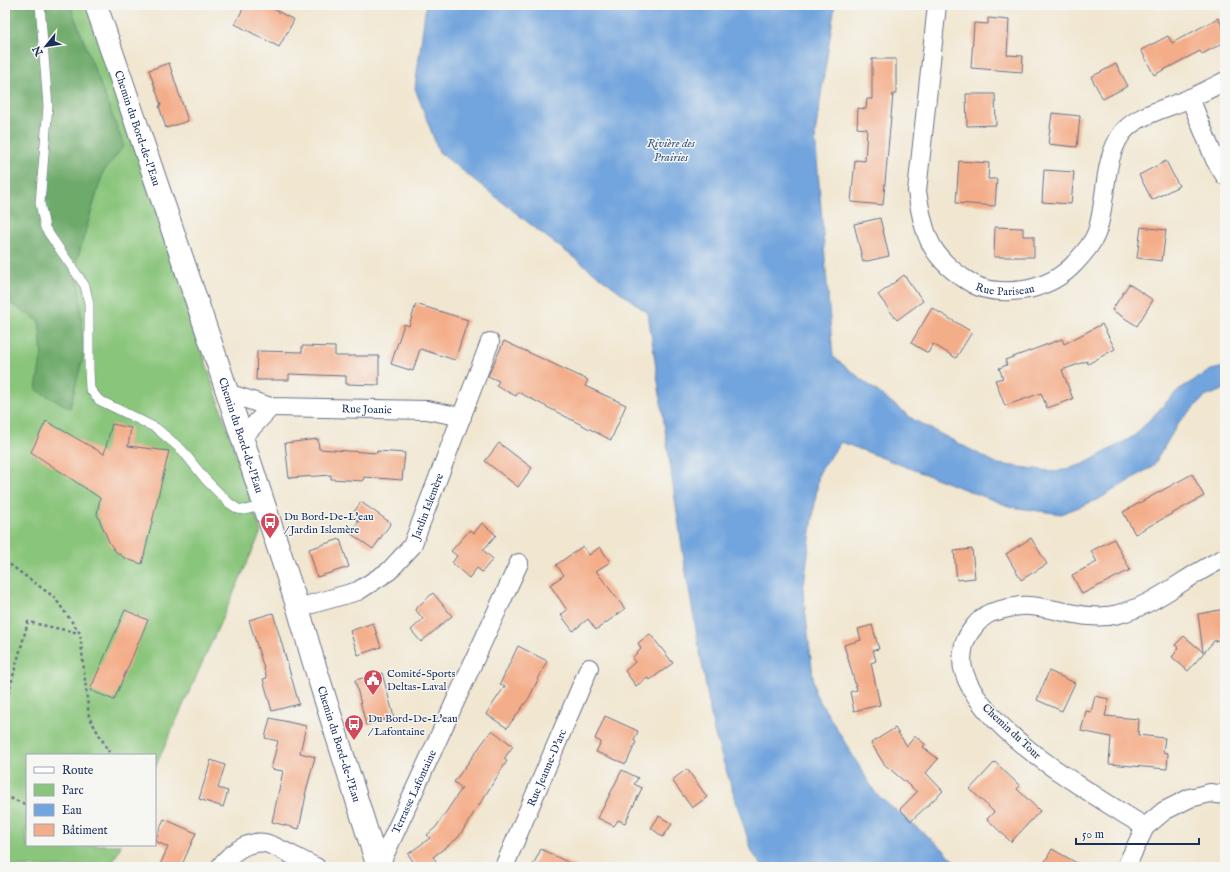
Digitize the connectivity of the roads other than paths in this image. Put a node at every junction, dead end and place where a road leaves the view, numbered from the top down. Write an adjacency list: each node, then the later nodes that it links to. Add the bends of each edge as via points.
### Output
1 (40, 5): 12 (lane, via 48,106 40,203 45,228 85,286 89,304 90,389 99,400 156,428 182,450 229,503 244,510)
2 (96, 5): 8 (street, Chemin du Bord-de-l'Eau)
3 (937, 5): 5 (street, Rue Pariseau, via 918,191 921,219 938,258 954,273 977,286 1011,292 1039,287 1066,272 1084,253 1098,229 1112,150 1124,132 1138,120)
4 (1225, 81): 5 (street, Rue Pariseau)
5 (1190, 98): 6 (street, via 1215,160)
6 (1225, 176)
7 (490, 342): 10 (street, Jardin Islemère)
8 (227, 393): 9 (street, Rue Joanie); 11 (street, Chemin du Bord-de-l'Eau)
9 (271, 407): 10 (street, Rue Joanie, via 427,410); 11 (street)
10 (462, 417): 15 (street, Jardin Islemère, via 412,546 389,571 358,591)
11 (242, 438): 12 (street, Chemin du Bord-de-l'Eau)
12 (264, 505): 15 (street, Chemin du Bord-de-l'Eau)
13 (1225, 558): 18 (street, Chemin du Tour, via 1141,608 1117,615 1092,616 1028,606 1006,608 988,614 966,638 962,654 963,671 970,688 986,710 1054,769)
14 (519, 563): 21 (street, Terrasse Lafontaine)
15 (298, 608): 21 (street, Chemin du Bord-de-l'Eau)
16 (589, 668): 22 (street, Rue Jeanne-D'arc)
17 (1225, 795): 18 (street, via 1210,793 1190,798 1164,811)
18 (1146, 827): 23 (street)
19 (220, 867): 20 (street, via 226,859 244,846 265,843)
20 (316, 867)
21 (378, 867)
22 (504, 867)
23 (1126, 867)

